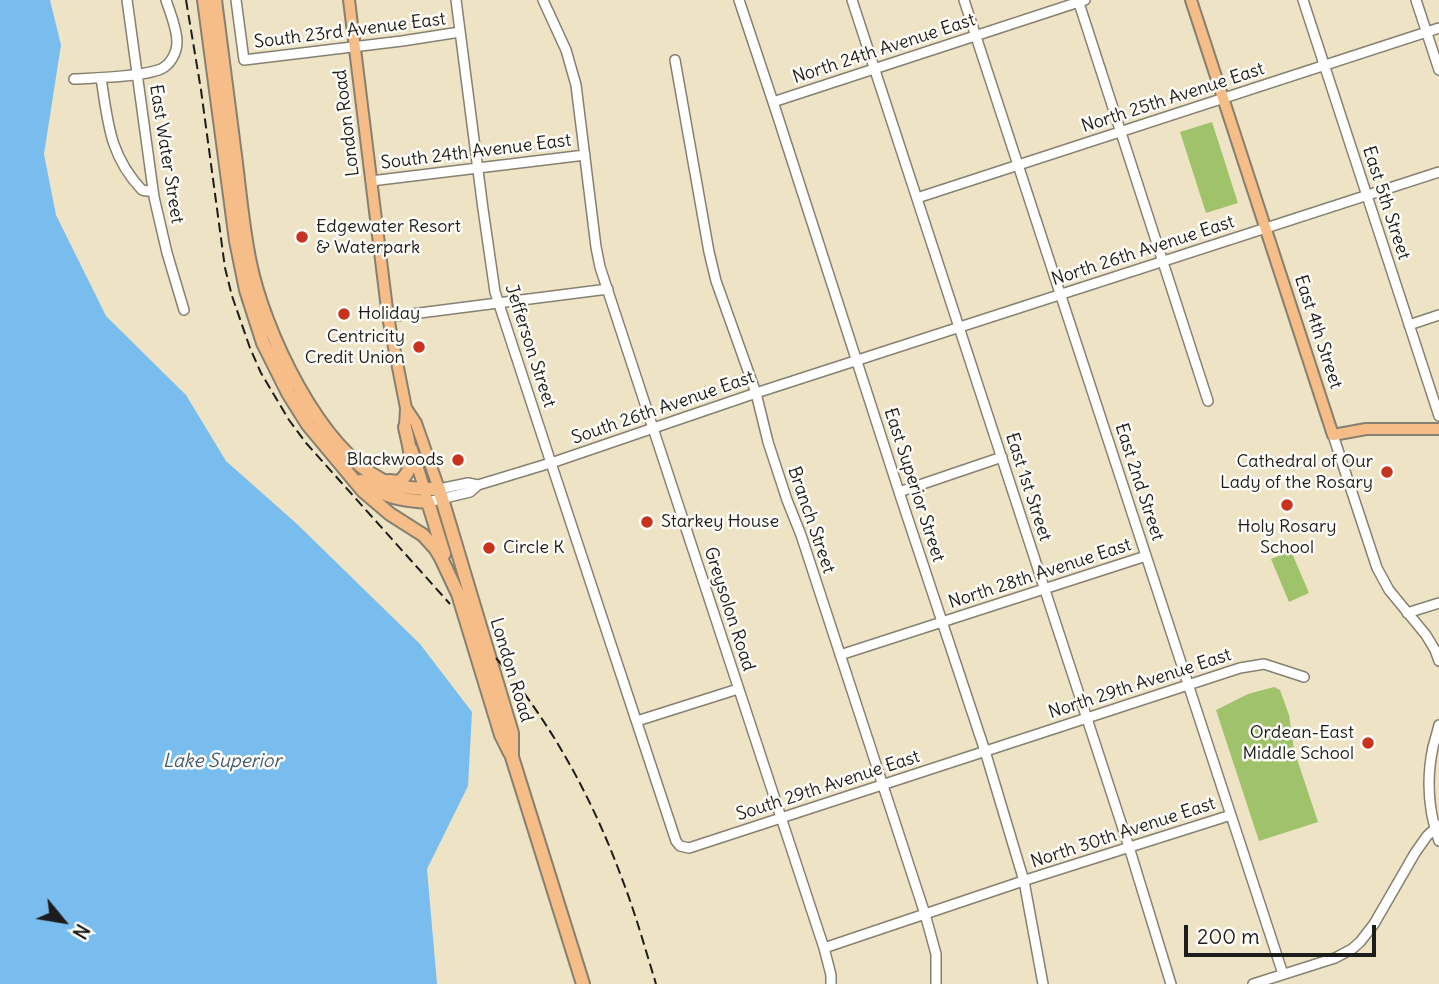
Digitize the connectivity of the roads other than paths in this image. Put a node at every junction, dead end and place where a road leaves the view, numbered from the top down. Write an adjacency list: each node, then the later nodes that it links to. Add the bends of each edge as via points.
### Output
1 (127, 0): 25 (street, East Water Street)
2 (166, 0): 25 (street, via 176,50 163,68)
3 (204, 0): 60 (highway, via 246,290 263,344 288,393)
4 (215, 0): 61 (highway, via 246,241 272,331 302,394 335,439 358,463)
5 (236, 0): 20 (street, South 23rd Avenue East, via 244,60)
6 (349, 0): 20 (main road, London Road)
7 (456, 0): 17 (street, Jefferson Street)
8 (543, 0): 31 (street, Greysolon Road, via 576,85)
9 (738, 0): 29 (street, East Superior Street)
10 (852, 0): 23 (street, East 1st Street)
11 (964, 0): 19 (street, East 2nd Street)
12 (1191, 0): 28 (main road, East 4th Street)
13 (1303, 0): 22 (street, East 5th Street)
14 (1416, 0): 18 (street)
15 (1080, 1): 19 (street, North 24th Avenue East); 30 (street)
16 (1439, 28): 18 (street, North 25th Avenue East)
17 (460, 32): 20 (street, South 23rd Avenue East); 33 (street, Jefferson Street)
18 (1427, 32): 22 (street, North 25th Avenue East); 24 (street)
19 (976, 36): 23 (street, North 24th Avenue East); 32 (street, East 2nd Street)
20 (355, 47): 35 (main road, London Road)
21 (675, 60): 50 (street, Branch Street, via 713,272)
22 (1325, 66): 28 (street, North 25th Avenue East); 37 (street, East 5th Street)
23 (874, 68): 29 (street, North 24th Avenue East); 38 (street, East 1st Street)
24 (1439, 70)
25 (138, 74): 26 (street); 36 (street, East Water Street)
26 (101, 78): 27 (street); 36 (street, via 117,156 142,190)
27 (74, 79)
28 (1224, 99): 30 (street, North 25th Avenue East); 39 (main road, East 4th Street)
29 (774, 102): 49 (street, East Superior Street)
30 (1121, 132): 32 (street, North 25th Avenue East); 40 (street)
31 (584, 155): 33 (street, South 24th Avenue East); 41 (street, Greysolon Road, via 596,247)
32 (1019, 165): 38 (street, North 25th Avenue East); 42 (street, East 2nd Street)
33 (478, 168): 35 (street, South 24th Avenue East); 43 (street, Jefferson Street)
34 (1439, 172): 37 (street, North 26th Avenue East)
35 (371, 181): 46 (main road, London Road)
36 (153, 190): 44 (street, East Water Street)
37 (1367, 195): 39 (street, North 26th Avenue East); 47 (street, East 5th Street)
38 (917, 198): 48 (street, East 1st Street)
39 (1266, 228): 40 (street, North 26th Avenue East); 57 (main road, East 4th Street)
40 (1163, 261): 42 (street, North 26th Avenue East); 51 (street)
41 (608, 289): 43 (street); 55 (street, Greysolon Road)
42 (1061, 295): 48 (street, North 26th Avenue East); 65 (street, East 2nd Street)
43 (499, 303): 46 (street); 59 (street, Jefferson Street)
44 (184, 310)
45 (1439, 316): 47 (street)
46 (388, 317): 52 (main road, London Road)
47 (1409, 325): 53 (street, East 5th Street)
48 (959, 328): 49 (street, North 26th Avenue East); 58 (street, East 1st Street)
49 (858, 361): 50 (street, South 26th Avenue East); 62 (street, East Superior Street)
50 (756, 393): 55 (street, South 26th Avenue East); 71 (street, Branch Street, via 768,442)
51 (1208, 401)
52 (406, 408): 54 (main road, London Road); 63 (main road, London Road, via 416,423)
53 (1439, 416)
54 (405, 427): 61 (highway, via 411,464 407,476 399,482); 64 (main road, London Road)
55 (653, 428): 59 (street, South 26th Avenue East); 75 (street, Greysolon Road)
56 (1439, 429): 57 (main road, via 1366,429)
57 (1333, 435): 69 (street, East 4th Street, via 1377,568)
58 (1002, 457): 62 (street); 66 (street, East 1st Street)
59 (551, 463): 63 (street, South 26th Avenue East, via 478,485 470,492); 77 (street, Jefferson Street)
60 (344, 468): 64 (highway, via 392,498); 67 (highway, via 382,508 429,541)
61 (385, 481): 64 (highway)
62 (899, 492): 70 (street, East Superior Street)
63 (441, 494): 64 (highway); 80 (highway, London Road, via 512,733)
64 (426, 496): 67 (highway, London Road)
65 (1146, 556): 66 (street, North 28th Avenue East); 74 (street, East 2nd Street)
66 (1044, 589): 70 (street, North 28th Avenue East); 76 (street, East 1st Street)
67 (458, 594): 80 (highway, via 501,736)
68 (1439, 603): 69 (street)
69 (1408, 613): 72 (street, East 4th Street)
70 (943, 621): 71 (street, North 28th Avenue East); 79 (street, East Superior Street)
71 (841, 655): 81 (street, Branch Street)
72 (1439, 661)
73 (1304, 677): 74 (street, North 29th Avenue East, via 1261,664)
74 (1189, 686): 76 (street, North 29th Avenue East); 82 (street, East 2nd Street)
75 (738, 689): 77 (street); 83 (street, Greysolon Road)
76 (1086, 718): 79 (street, North 29th Avenue East); 87 (street, East 1st Street)
77 (637, 721): 86 (street, Jefferson Street)
78 (1439, 725): 84 (street, via 1428,774 1430,811)
79 (985, 751): 81 (street, South 29th Avenue East); 88 (street, East Superior Street)
80 (512, 757): 92 (highway, London Road)
81 (883, 784): 83 (street, South 29th Avenue East); 89 (street, Branch Street)
82 (1230, 815): 87 (street, North 30th Avenue East); 91 (street, East 2nd Street)
83 (782, 818): 86 (street, South 29th Avenue East); 90 (street, Greysolon Road)
84 (1437, 827): 85 (street); 91 (street, via 1415,853 1360,942 1335,958)
85 (1439, 841)
86 (681, 847)
87 (1129, 847): 88 (street, North 30th Avenue East); 96 (street, East 1st Street)
88 (1024, 881): 89 (street, North 30th Avenue East); 95 (street, East Superior Street)
89 (925, 915): 90 (street, North 30th Avenue East); 94 (street, Branch Street, via 936,954)
90 (824, 948): 93 (street, Greysolon Road)
91 (1283, 974): 97 (street)
92 (583, 984)
93 (831, 984)
94 (936, 984)
95 (1043, 984)
96 (1171, 984)
97 (1253, 984)

